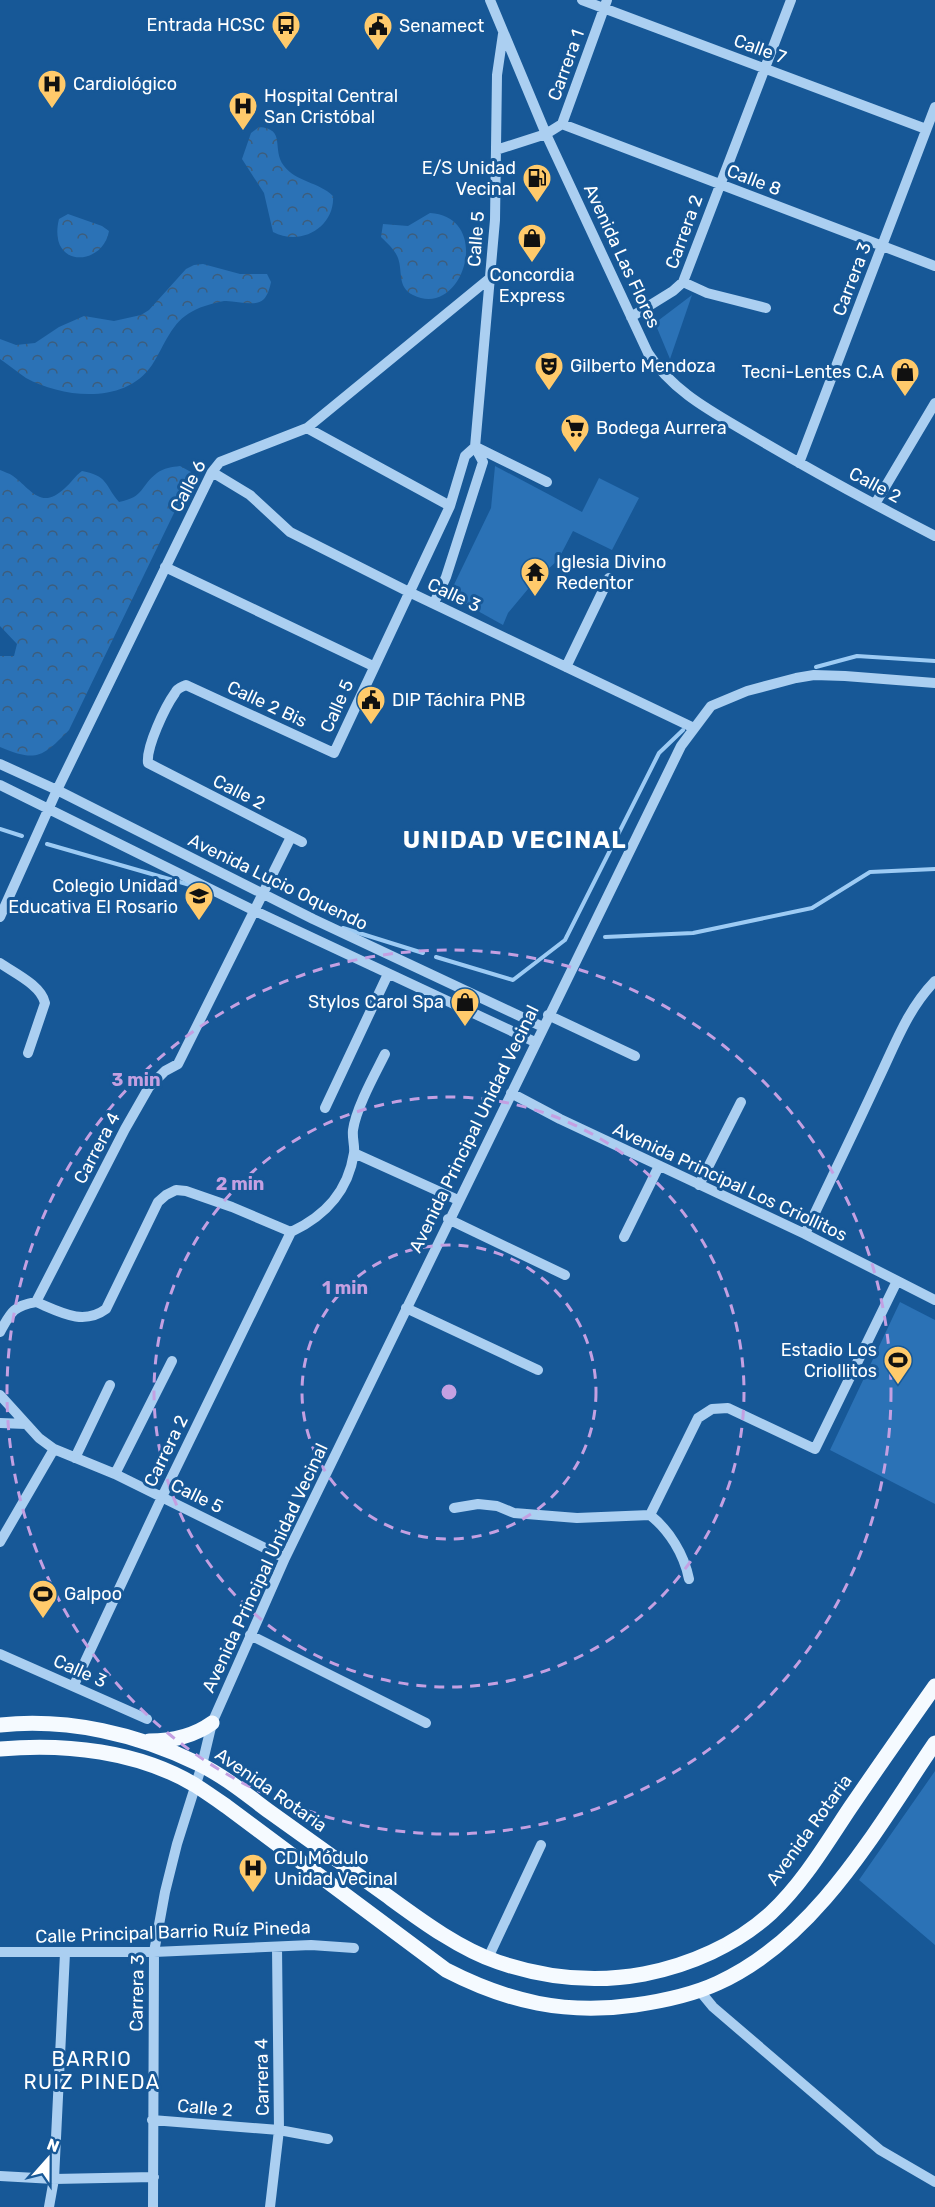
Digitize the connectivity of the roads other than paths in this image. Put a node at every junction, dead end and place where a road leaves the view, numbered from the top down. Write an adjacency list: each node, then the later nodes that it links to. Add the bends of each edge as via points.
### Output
1 (490, 0): 5 (street, Avenida Las Flores)
2 (582, 0): 4 (street, Calle 7)
3 (791, 0): 6 (street, Carrera 2)
4 (605, 4): 6 (street, Calle 7); 8 (street, Carrera 1)
5 (503, 33): 10 (street, Avenida Las Flores); 11 (street, Calle 5, via 496,75)
6 (765, 68): 9 (street, Calle 7); 12 (street, Carrera 2)
7 (935, 107): 9 (street, Carrera 3)
8 (562, 124): 10 (street, Carrera 1); 12 (street, Calle 8)
9 (926, 129): 13 (street, Carrera 3)
10 (546, 134): 11 (street, Carrera 1); 18 (street, Avenida Las Flores)
11 (496, 150): 15 (street, Calle 5)
12 (719, 184): 13 (street, Calle 8); 16 (street, Carrera 2)
13 (883, 246): 14 (street, Calle 8); 22 (street, Carrera 3)
14 (935, 266)
15 (490, 278): 20 (street, Calle 6); 21 (street, Calle 5)
16 (683, 282): 17 (street, via 707,293); 18 (street, Carrera 2)
17 (766, 308)
18 (632, 317): 22 (street, Avenida Las Flores, via 659,370 687,396)
19 (935, 403): 25 (street)
20 (307, 428): 23 (street, Calle 6, via 220,462); 26 (street)
21 (475, 447): 24 (street); 26 (street, Calle 5, via 465,456); 31 (street, Calle 5, via 483,462)
22 (799, 463): 25 (street, Calle 2)
23 (212, 472): 28 (street, Calle 6); 30 (street, Calle 3, via 250,495 290,532)
24 (547, 482)
25 (875, 504): 27 (street, Calle 2)
26 (450, 507): 30 (street, Calle 5)
27 (935, 536)
28 (165, 567): 32 (street); 40 (street, Calle 6)
29 (609, 578): 33 (street)
30 (409, 592): 31 (street, Calle 3); 32 (street, Calle 5)
31 (434, 603): 33 (street, Calle 3)
32 (373, 666): 36 (street, Calle 5)
33 (566, 667): 35 (street, Calle 3)
34 (935, 683): 35 (street, Avenida Principal Unidad Vecinal, via 845,676 796,678 711,706)
35 (694, 728): 50 (street, Avenida Principal Unidad Vecinal, via 681,746)
36 (334, 753): 38 (street, Calle 2 Bis, via 186,685 176,690 147,755 148,763)
37 (0, 764): 40 (street, Avenida Lucio Oquendo)
38 (160, 771): 42 (street, Calle 2)
39 (0, 785): 41 (street, Avenida Lucio Oquendo)
40 (57, 790): 41 (street); 44 (street, Avenida Lucio Oquendo)
41 (49, 808): 45 (street, Avenida Lucio Oquendo); 46 (street)
42 (291, 837): 43 (street, Calle 2); 44 (street)
43 (302, 842)
44 (263, 894): 45 (street); 51 (street, Avenida Lucio Oquendo)
45 (255, 910): 48 (street, Avenida Lucio Oquendo); 70 (street, Carrera 4, via 177,1064 149,1088 124,1129)
46 (0, 917)
47 (0, 963): 53 (street, via 44,997)
48 (388, 974): 52 (street, Avenida Lucio Oquendo); 58 (street)
49 (935, 981): 65 (street, via 900,1031)
50 (548, 1015): 51 (street, Avenida Principal Unidad Vecinal); 55 (street)
51 (543, 1027): 52 (street, Avenida Principal Unidad Vecinal)
52 (535, 1042): 56 (street, Avenida Principal Unidad Vecinal)
53 (28, 1053)
54 (385, 1054): 59 (street, via 357,1115)
55 (635, 1056)
56 (511, 1093): 60 (street, Avenida Principal Los Criollitos); 62 (street, Avenida Principal Unidad Vecinal)
57 (741, 1102): 61 (street)
58 (325, 1108)
59 (354, 1153): 62 (street); 64 (street, via 343,1189 321,1216)
60 (659, 1166): 61 (street, Avenida Principal Los Criollitos); 66 (street)
61 (699, 1185): 65 (street, Avenida Principal Los Criollitos)
62 (458, 1200): 63 (street, Avenida Principal Unidad Vecinal)
63 (448, 1219): 67 (street); 71 (street, Avenida Principal Unidad Vecinal)
64 (291, 1232): 70 (street, via 232,1207 176,1190 158,1202 106,1309 85,1318); 82 (street, Carrera 2)
65 (805, 1234): 68 (street, Avenida Principal Los Criollitos)
66 (624, 1237)
67 (565, 1275)
68 (897, 1281): 69 (street, Avenida Principal Los Criollitos); 84 (street, via 815,1449 728,1407 712,1409 698,1418)
69 (935, 1300)
70 (36, 1302): 72 (street, via 11,1312)
71 (406, 1308): 74 (street); 88 (street, Avenida Principal Unidad Vecinal)
72 (0, 1332)
73 (172, 1361): 81 (street)
74 (538, 1370)
75 (110, 1385): 80 (street)
76 (0, 1395): 78 (street)
77 (0, 1423): 78 (street)
78 (26, 1424): 79 (street, Calle 5)
79 (54, 1449): 80 (street, Calle 5); 86 (street)
80 (75, 1458): 81 (street, Calle 5)
81 (115, 1474): 82 (street, Calle 5)
82 (162, 1497): 88 (street, Calle 5); 92 (street, Carrera 2)
83 (453, 1508): 84 (street, via 478,1504 514,1513 577,1518)
84 (650, 1515): 89 (street, via 679,1551)
85 (0, 1516): 86 (street)
86 (12, 1520): 87 (street)
87 (0, 1542)
88 (285, 1558): 90 (street, Avenida Principal Unidad Vecinal)
89 (689, 1579)
90 (250, 1635): 95 (street, Avenida Principal Unidad Vecinal); 96 (street)
91 (0, 1654): 92 (street, Calle 3)
92 (74, 1685): 94 (street, Calle 3)
93 (935, 1686): 109 (main road, Avenida Rotaria, via 791,1892 770,1914 713,1952 656,1971 598,1980 555,1976)
94 (147, 1719)
95 (212, 1723): 98 (main road, via 175,1739); 101 (street, Avenida Principal Unidad Vecinal)
96 (426, 1723)
97 (0, 1725): 98 (main road, Avenida Rotaria, via 74,1725)
98 (140, 1740): 101 (main road, Avenida Rotaria)
99 (935, 1743): 110 (main road, via 817,1908 752,1964)
100 (0, 1749): 102 (main road, via 32,1746 102,1753 156,1767)
101 (202, 1765): 102 (street, Avenida Principal Unidad Vecinal); 109 (main road, Avenida Rotaria, via 421,1920)
102 (195, 1785): 107 (street, Carrera 3, via 170,1873); 110 (main road, via 437,1964 479,1987 522,2001 582,2009 663,2001)
103 (541, 1845): 109 (street)
104 (277, 1947): 105 (street, Calle Principal Barrio Ruíz Pineda); 107 (street, Calle Principal Barrio Ruíz Pineda); 112 (street, Carrera 4)
105 (350, 1947)
106 (0, 1952): 108 (street, Calle Principal Barrio Ruíz Pineda)
107 (154, 1952): 108 (street, Calle Principal Barrio Ruíz Pineda); 111 (street, Carrera 3)
108 (65, 1953): 116 (street)
109 (488, 1958)
110 (699, 1990): 117 (street, via 713,2007 840,2118 880,2150)
111 (152, 2120): 112 (street, Calle 2); 115 (street, Carrera 3)
112 (279, 2130): 113 (street, Calle 2); 120 (street, Carrera 4)
113 (328, 2139)
114 (0, 2176): 116 (street)
115 (154, 2177): 116 (street); 119 (street, Carrera 3)
116 (54, 2179): 118 (street)
117 (935, 2182)
118 (49, 2207)
119 (153, 2207)
120 (270, 2207)

